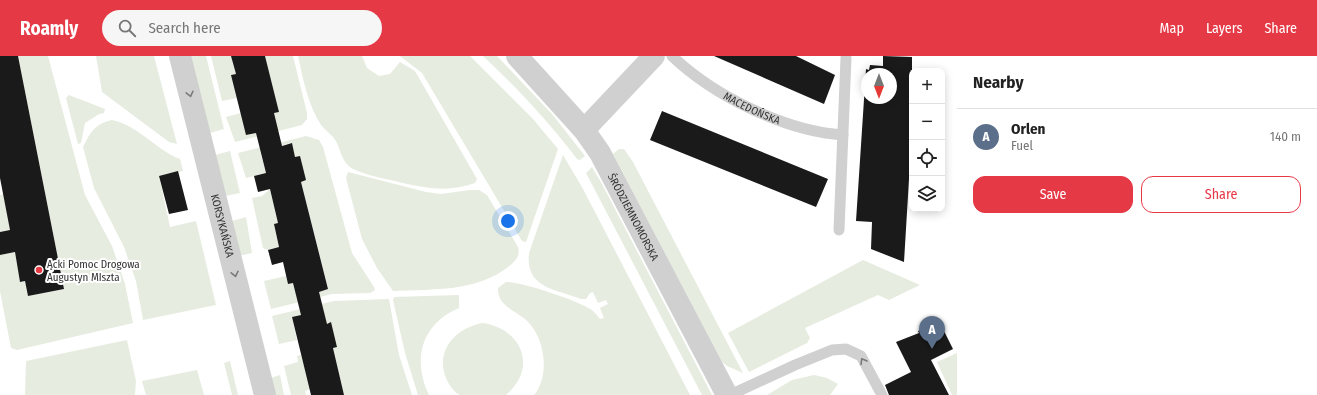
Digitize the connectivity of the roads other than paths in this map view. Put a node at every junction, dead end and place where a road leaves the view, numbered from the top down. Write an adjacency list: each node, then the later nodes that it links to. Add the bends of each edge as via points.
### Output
1 (180, 56): 9 (street, KORSYKAŃSKA, one-way to 9)
2 (517, 56): 6 (street, ŚRÓDZIEMNOMORSKA)
3 (654, 56): 6 (street)
4 (672, 56): 7 (lane, MACEDOŃSKA, via 707,85 738,103 823,134)
5 (846, 58): 7 (lane)
6 (584, 130): 10 (street, ŚRÓDZIEMNOMORSKA, via 600,153)
7 (843, 136): 8 (lane)
8 (839, 230)
9 (265, 395)
10 (728, 395): 11 (lane, one-way to 10, via 861,356 846,349 832,350)
11 (882, 395)

